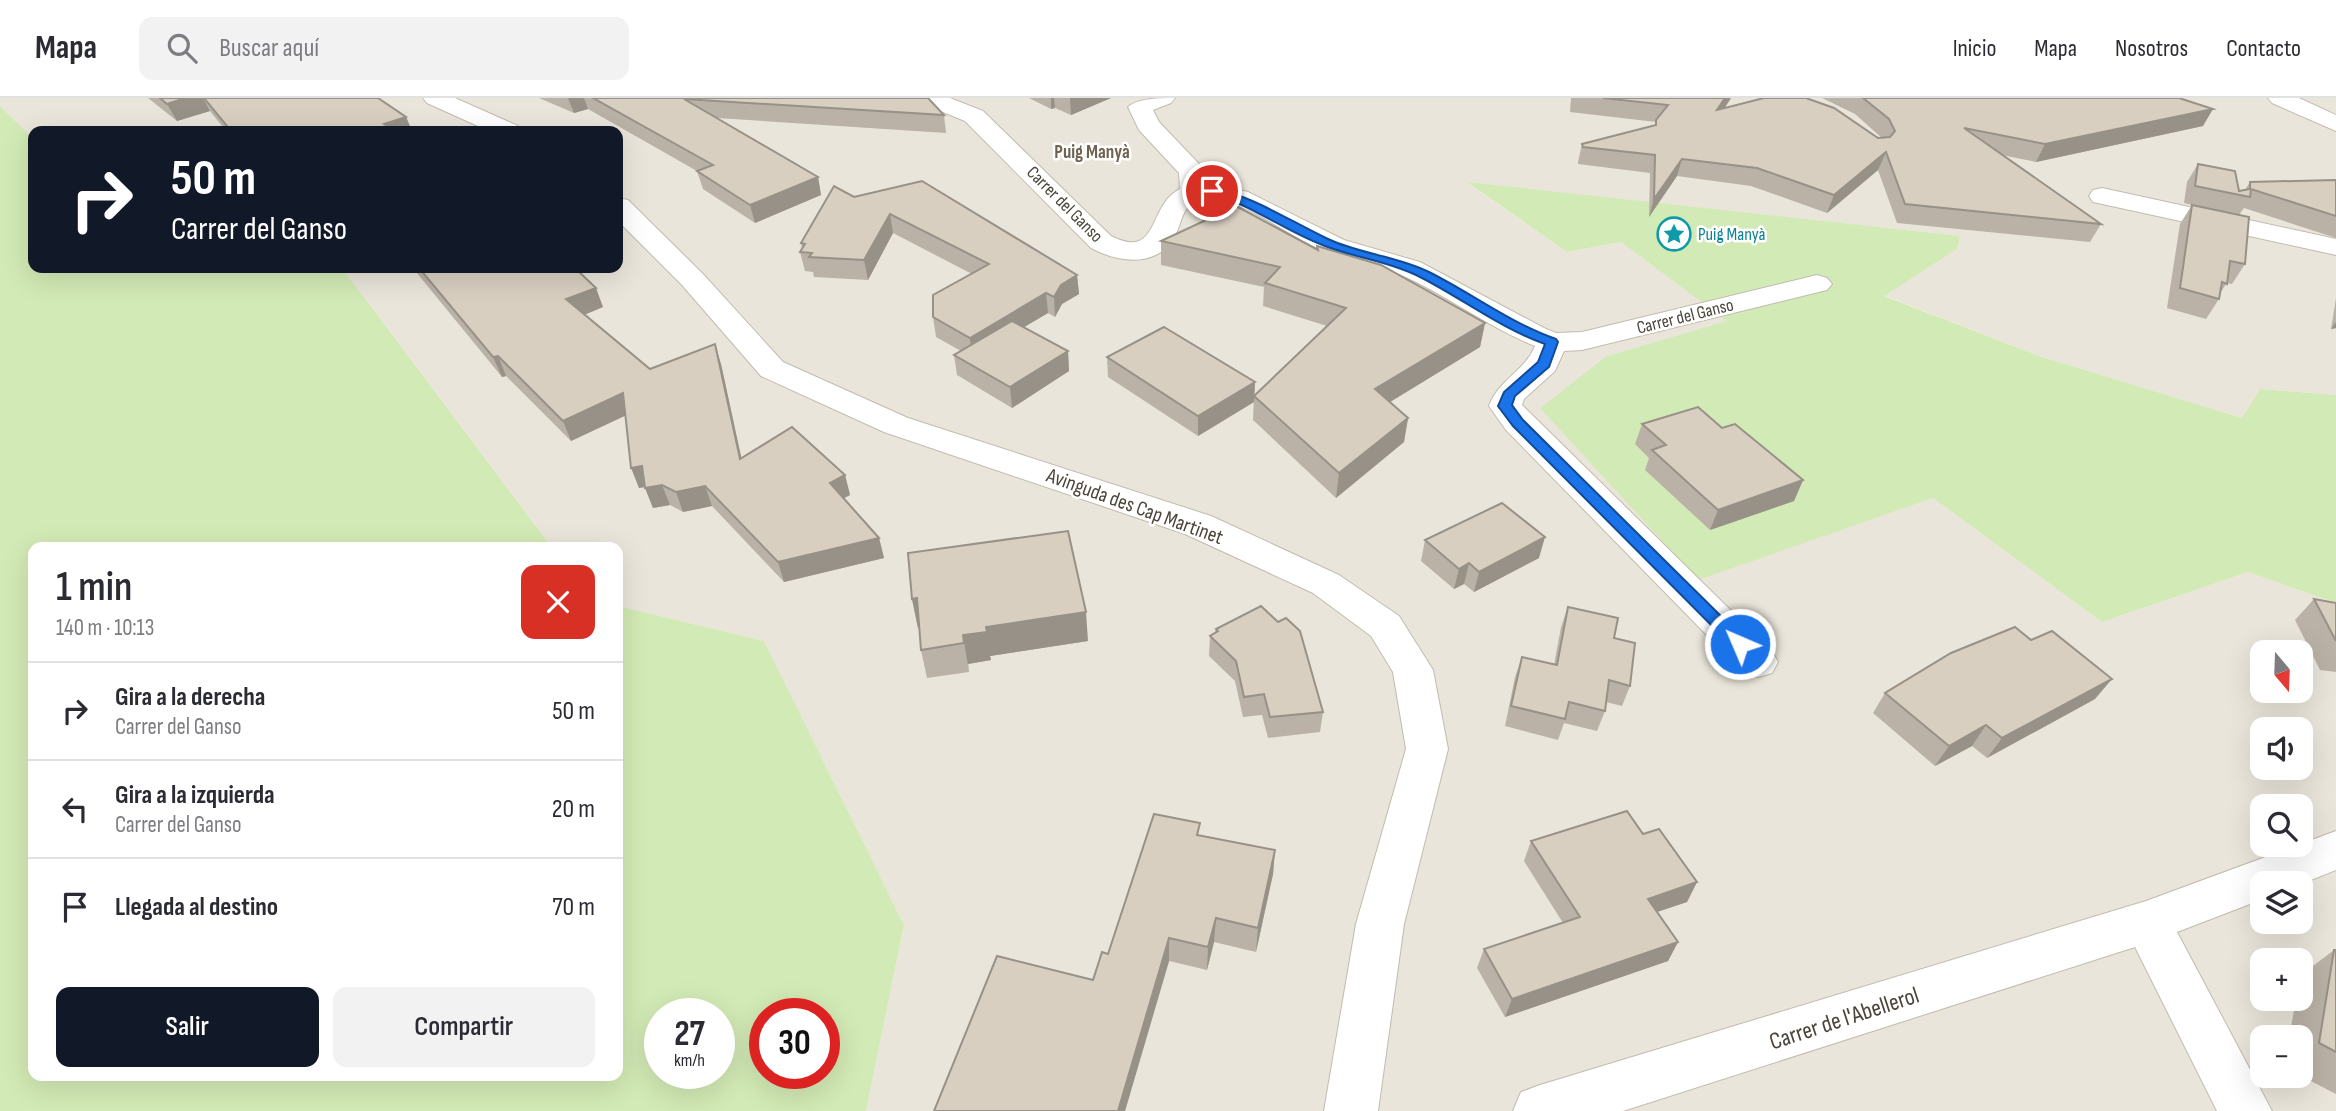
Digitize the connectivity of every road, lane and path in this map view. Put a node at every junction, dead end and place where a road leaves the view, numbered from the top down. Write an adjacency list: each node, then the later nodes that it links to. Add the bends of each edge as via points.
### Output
1 (435, 98): 6 (street)
2 (929, 98): 7 (street, Carrer del Ganso, via 974,116 1101,242 1116,251 1138,252 1158,242 1178,201)
3 (1163, 98): 7 (street, via 1140,107 1148,125 1192,172)
4 (2280, 98): 5 (street)
5 (2336, 124)
6 (498, 126)
7 (1193, 193): 12 (street, Carrer del Ganso, via 1234,196 1328,243 1401,264 1524,332)
8 (2102, 196): 10 (street)
9 (623, 211): 16 (street, Avinguda des Cap Martinet, via 692,279 772,369 896,425 1198,525 1326,584 1385,626 1413,670 1427,748 1380,924)
10 (2336, 247)
11 (1816, 284): 12 (street, Carrer del Ganso, via 1582,341)
12 (1552, 342): 13 (street, via 1544,364 1509,395 1505,406)
13 (1758, 662)
14 (2336, 850): 15 (street, Carrer de l'Abellerol)
15 (2147, 922): 17 (street, Carrer de l'Abellerol); 18 (street)
16 (1351, 1111)
17 (1540, 1111)
18 (2245, 1111)

